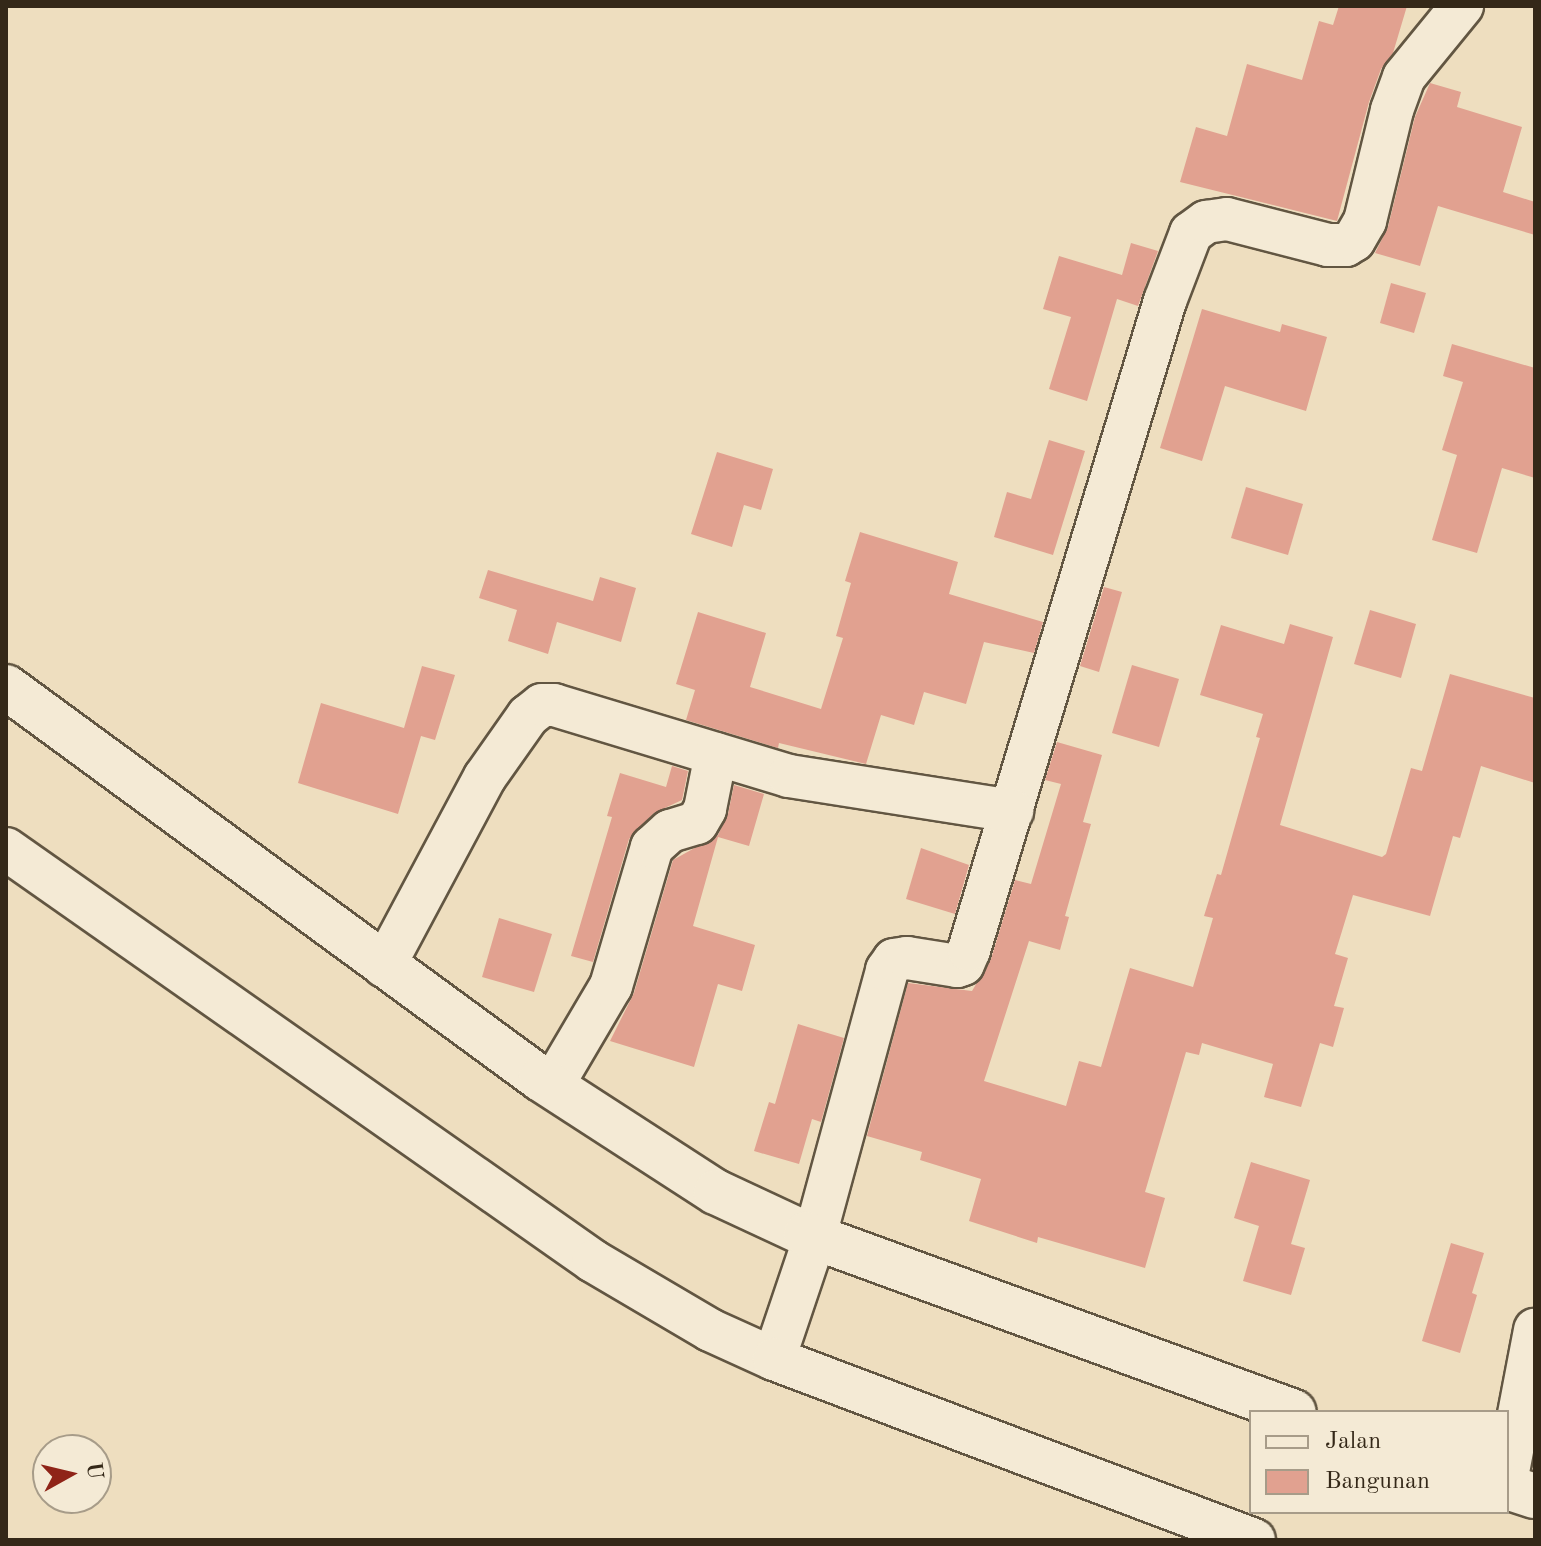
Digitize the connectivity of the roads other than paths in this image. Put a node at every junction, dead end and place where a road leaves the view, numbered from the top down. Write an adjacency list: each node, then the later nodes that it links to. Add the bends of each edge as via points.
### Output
1 (1462, 6): 4 (street, via 1404,77 1365,221 1354,240 1328,245 1227,219 1206,222 1191,233 1165,301)
2 (6, 687): 6 (main road)
3 (716, 754): 4 (street, via 789,776); 6 (street, via 554,705 535,708 485,777); 7 (street, via 697,823 670,831 652,847 611,986)
4 (1012, 811): 8 (street, via 963,964 907,958 894,960 887,970)
5 (6, 849): 10 (street, via 593,1261 710,1330)
6 (384, 966): 7 (main road)
7 (552, 1086): 8 (main road, via 716,1192)
8 (814, 1240): 10 (street); 11 (main road)
9 (1535, 1330): 12 (street)
10 (778, 1349): 15 (street)
11 (1288, 1410)
12 (1509, 1466)
13 (1509, 1488): 14 (main road)
14 (1535, 1496)
15 (1254, 1540)

